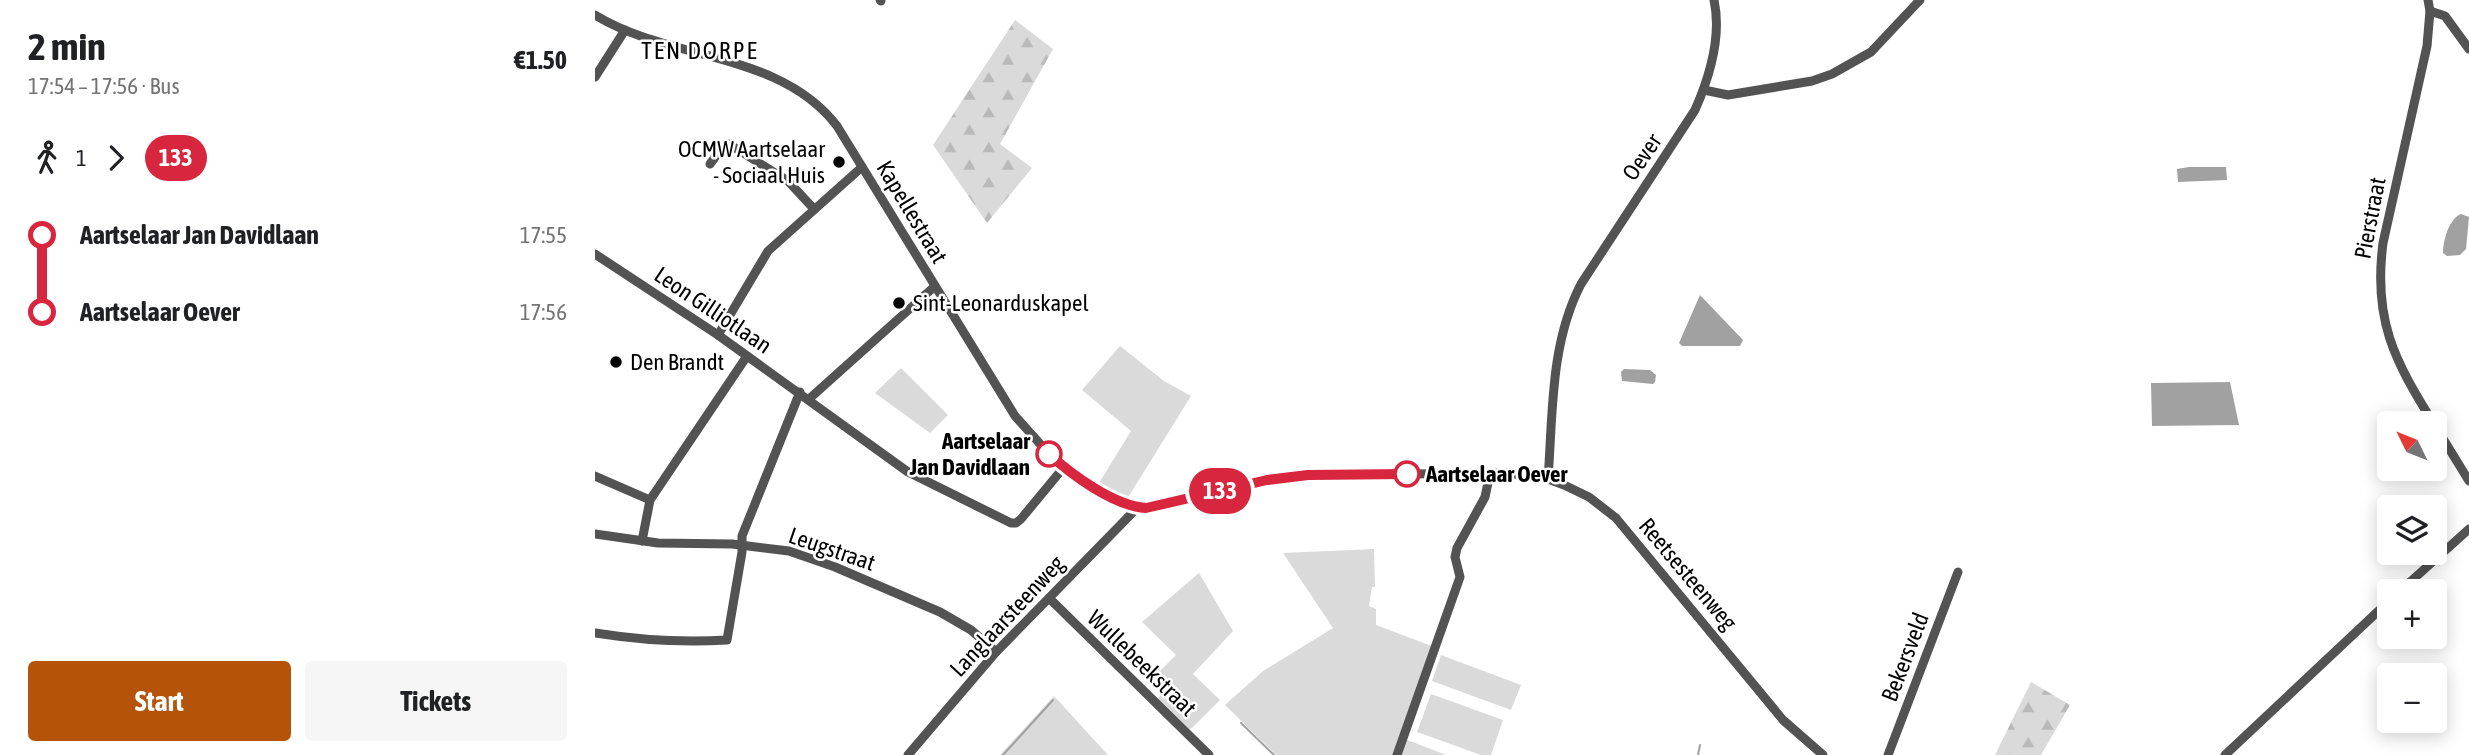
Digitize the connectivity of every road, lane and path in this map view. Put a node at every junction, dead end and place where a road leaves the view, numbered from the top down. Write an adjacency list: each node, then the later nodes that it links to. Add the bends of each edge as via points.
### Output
1 (1714, 0): 9 (street, Oever, via 1716,35)
2 (1920, 0): 9 (street, via 1871,52 1832,74 1728,95)
3 (2428, 0): 4 (street, Pierstraat)
4 (2430, 11): 7 (street, via 2445,16); 19 (street, Pierstraat, via 2427,46 2379,270 2383,314 2396,357)
5 (595, 15): 6 (street, Kapellestraat)
6 (625, 30): 8 (street); 11 (street, Kapellestraat, via 789,85 825,110)
7 (2469, 49)
8 (595, 77)
9 (1704, 90): 24 (street, Oever, via 1690,120 1581,284 1569,310 1557,358)
10 (710, 164): 12 (street, via 729,144 788,181)
11 (862, 167): 12 (street); 14 (street, Kapellestraat)
12 (814, 209): 15 (street, via 768,251)
13 (595, 254): 15 (street, Leon Gilliotlaan)
14 (935, 287): 18 (street); 21 (street, Kapellestraat, via 1015,416)
15 (718, 335): 16 (street, Leon Gilliotlaan)
16 (747, 356): 17 (street, Leon Gilliotlaan); 26 (street)
17 (800, 392): 18 (street, Leon Gilliotlaan); 31 (street)
18 (809, 399): 21 (street, Leon Gilliotlaan, via 908,472 1011,523 1021,519)
19 (2426, 411)
20 (2447, 445): 25 (street, Pierstraat)
21 (1064, 467): 27 (street, Kapellestraat)
22 (1490, 473): 24 (street, Reetsesteenweg); 27 (street, Reetsesteenweg, via 1308,475); 40 (street, via 1485,497 1457,548 1460,577)
23 (595, 476): 26 (street)
24 (1548, 479): 41 (street, Reetsesteenweg, via 1588,497 1616,518 1783,720)
25 (2469, 481)
26 (650, 500): 30 (street)
27 (1137, 508): 34 (street, Langlaarsteenweg)
28 (2469, 529): 33 (street)
29 (595, 534): 30 (street, Leugstraat)
30 (642, 541): 31 (street, Leugstraat)
31 (742, 545): 36 (street, via 727,640 645,640); 37 (street, Leugstraat, via 789,551 835,567 940,612)
32 (1958, 572): 42 (street, Bekersveld)
33 (2413, 579)
34 (1049, 598): 37 (street, Langlaarsteenweg); 39 (street, Wullebeekstraat)
35 (2377, 612): 43 (street)
36 (595, 633)
37 (996, 652): 38 (street, Langlaarsteenweg)
38 (908, 755)
39 (1209, 755)
40 (1397, 755)
41 (1823, 755)
42 (1888, 755)
43 (2225, 755)

